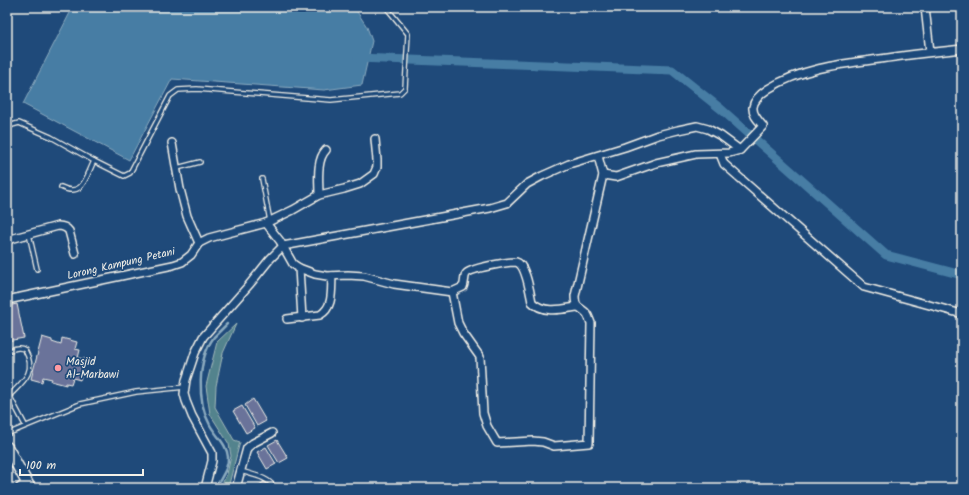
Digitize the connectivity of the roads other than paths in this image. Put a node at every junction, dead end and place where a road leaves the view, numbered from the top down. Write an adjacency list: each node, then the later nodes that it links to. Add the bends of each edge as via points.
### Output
1 (386, 7): 12 (lane, via 408,34 405,88 400,93 331,100 197,89 178,90 170,96 130,173 124,176)
2 (925, 7): 4 (street)
3 (962, 49): 4 (street)
4 (930, 52): 8 (street, via 833,65 783,81 755,101 753,111 763,126)
5 (7, 130): 12 (lane, via 19,123)
6 (375, 139): 18 (street, Lorong Kampung Petani, via 377,167 374,174 360,184)
7 (172, 143): 14 (street)
8 (742, 148): 10 (street); 11 (street, via 708,129 697,126 658,135)
9 (326, 150): 18 (street, via 321,157)
10 (720, 154): 15 (street, via 706,152 656,163 616,178); 31 (street, via 724,164 864,287)
11 (598, 156): 15 (street); 23 (street, via 569,164 542,176 527,184 506,203 490,208)
12 (94, 161): 17 (lane, via 81,187 75,191)
13 (200, 162): 14 (lane)
14 (177, 168): 22 (street, via 187,216)
15 (603, 175): 30 (street, via 575,296)
16 (262, 179): 19 (lane)
17 (61, 187)
18 (319, 195): 19 (street, Lorong Kampung Petani)
19 (268, 222): 22 (street, Lorong Kampung Petani, via 227,232); 23 (street)
20 (29, 234): 21 (street); 24 (street, via 58,226 67,228); 26 (lane)
21 (7, 240)
22 (199, 243): 29 (street, Lorong Kampung Petani, via 191,255 174,265)
23 (283, 246): 25 (street, via 293,264); 35 (street, via 202,336)
24 (75, 254)
25 (299, 268): 27 (street, via 315,274); 32 (street)
26 (37, 269)
27 (332, 276): 28 (street, via 364,276 394,284); 32 (street, via 328,309 320,315)
28 (452, 292): 30 (street, via 463,287 466,275 470,271 497,264 519,262 523,267 532,302 536,306 546,310); 30 (street, via 458,323 480,357 483,414 497,443 533,441 554,446 589,443 591,323 587,314)
29 (7, 300)
30 (577, 307)
31 (962, 314)
32 (302, 318): 33 (street)
33 (288, 320)
34 (7, 351): 37 (lane, via 16,348 26,350 30,360 29,372)
35 (185, 386): 38 (lane, via 136,392 80,404); 44 (street, via 186,401 192,416 212,453)
36 (7, 391): 37 (lane)
37 (10, 395): 38 (lane)
38 (26, 425): 40 (lane)
39 (272, 433): 42 (street, via 247,448)
40 (7, 434)
41 (7, 447): 43 (main road)
42 (241, 470): 45 (street); 46 (lane, via 265,479)
43 (26, 486)
44 (204, 488)
45 (236, 488)
46 (275, 488)

